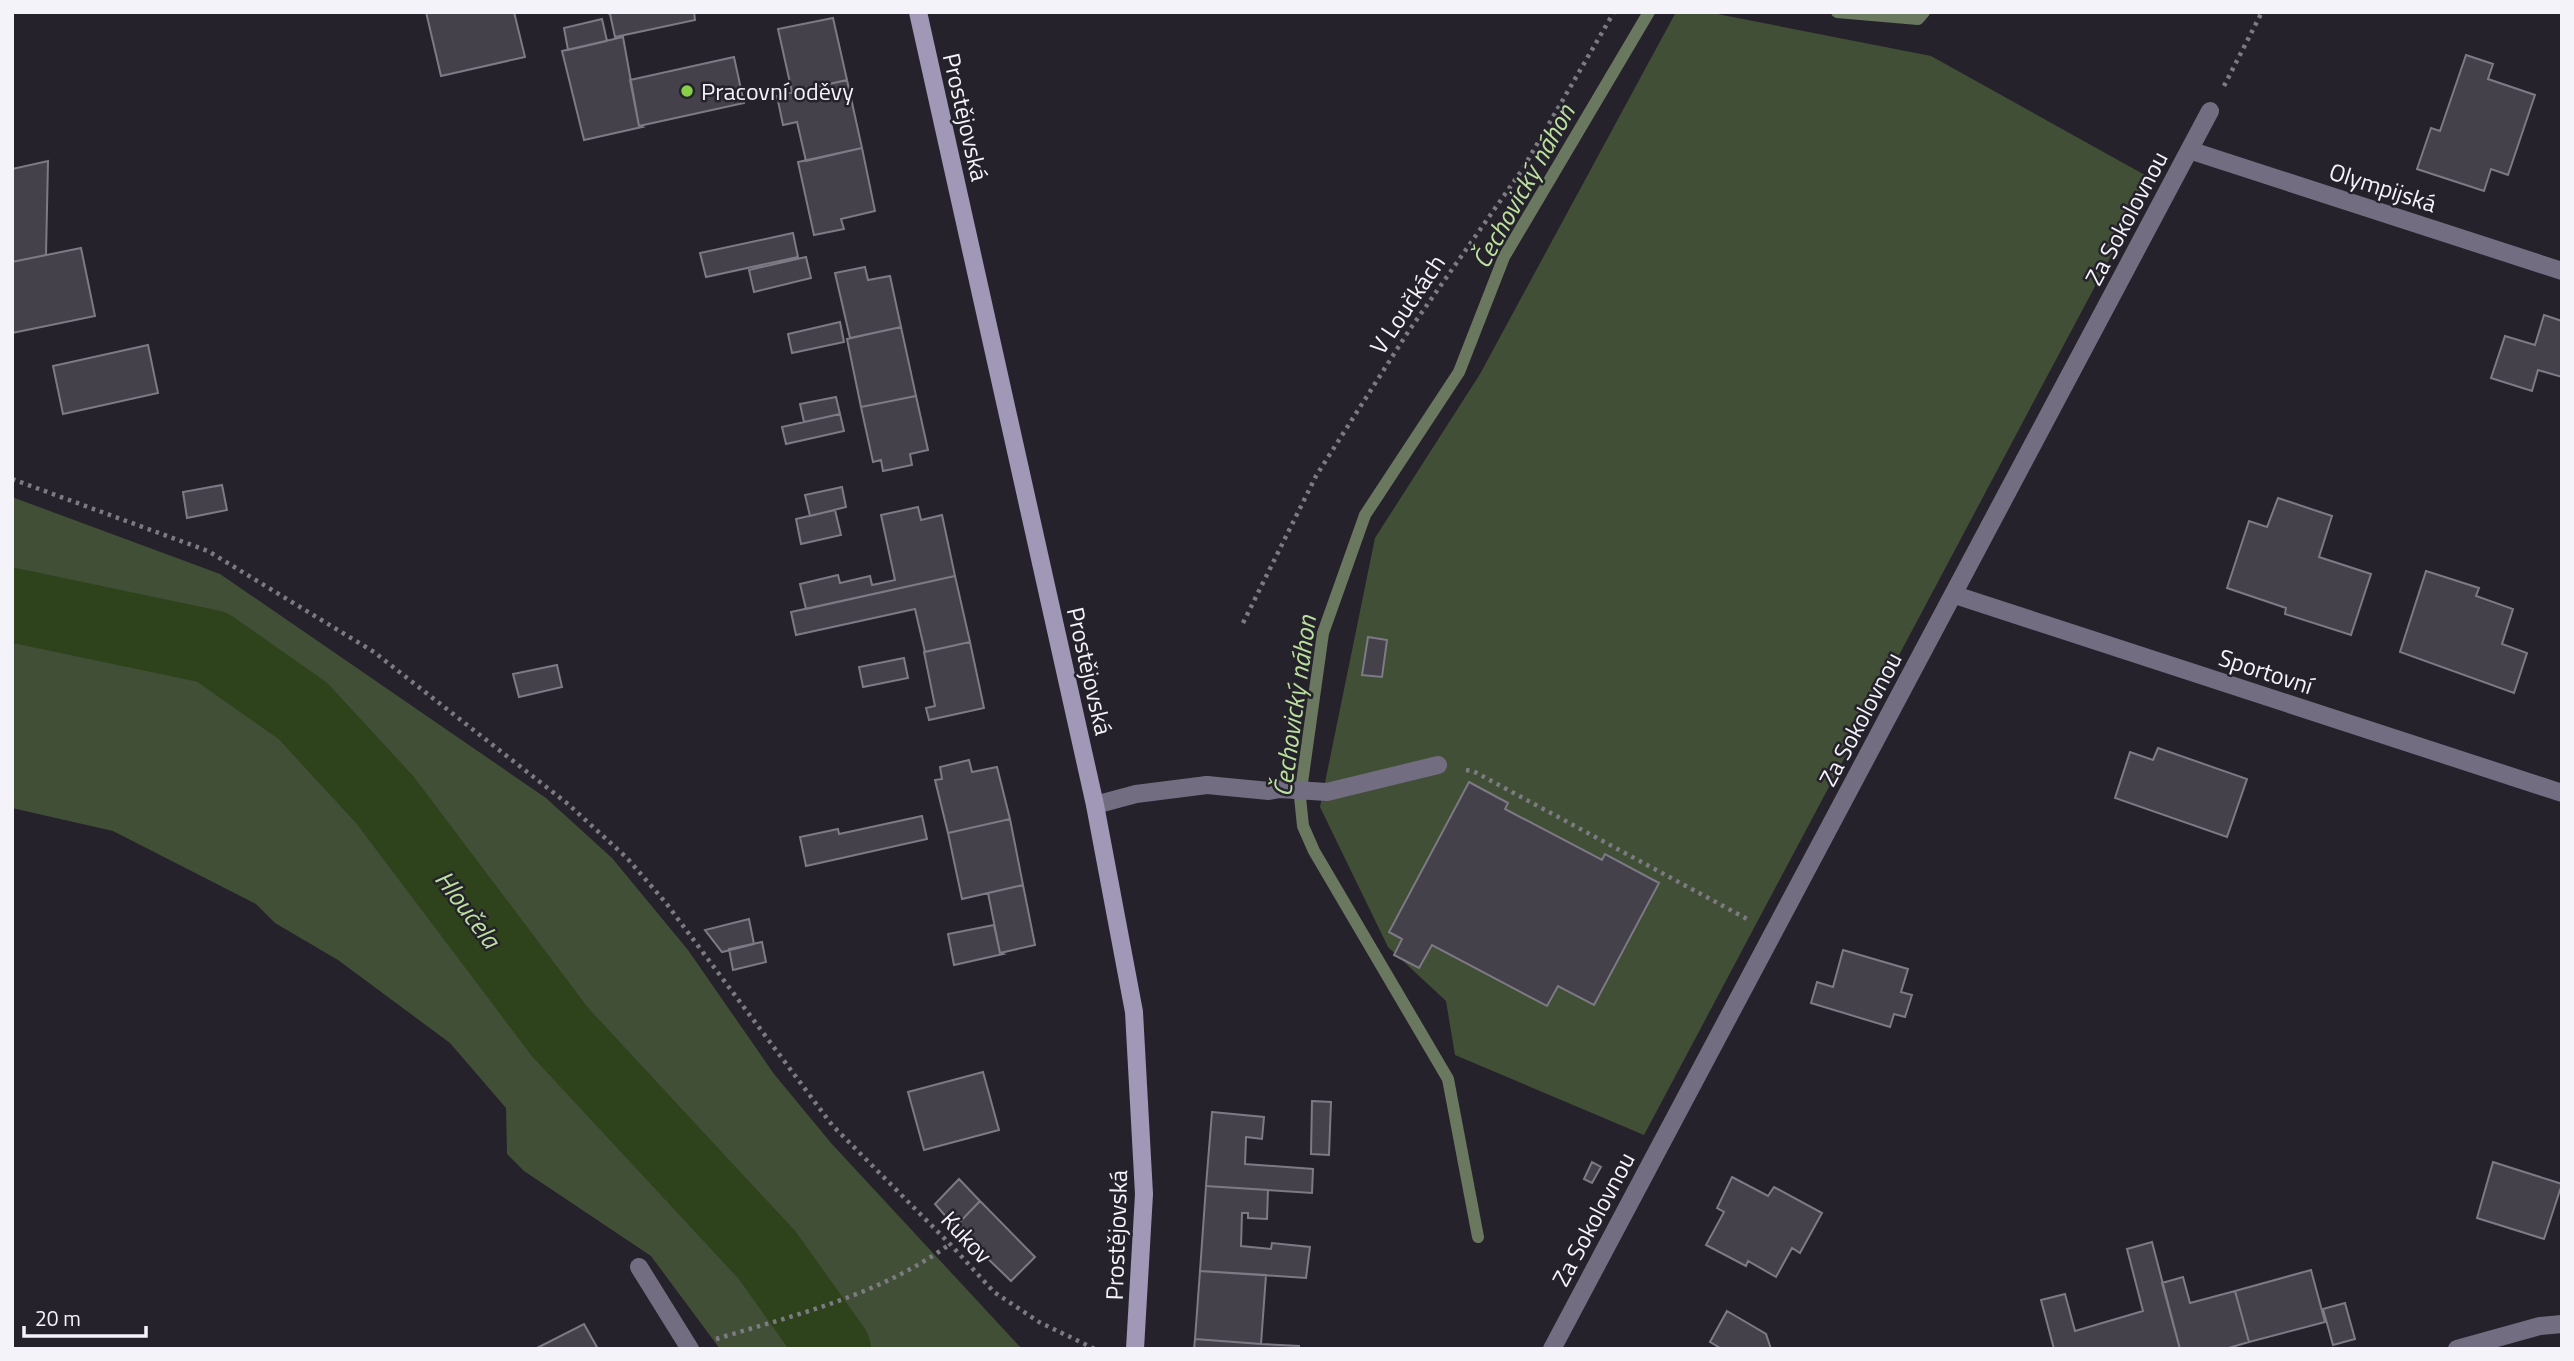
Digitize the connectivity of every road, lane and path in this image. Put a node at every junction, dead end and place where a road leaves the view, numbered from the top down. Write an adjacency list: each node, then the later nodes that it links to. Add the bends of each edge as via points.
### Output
1 (918, 12): 12 (main road, Prostějovská)
2 (1614, 12): 9 (path, V Loučkách, via 1522,170 1408,332 1316,476)
3 (2262, 12): 4 (path)
4 (2210, 111): 5 (street, Za Sokolovnou)
5 (2189, 150): 6 (street, Olympijská); 8 (street, Za Sokolovnou)
6 (2562, 271)
7 (12, 479): 14 (path, Kukov, via 208,551 374,652 546,787 627,858 666,903 832,1125)
8 (1955, 595): 11 (street, Sportovní); 13 (street, Za Sokolovnou)
9 (1243, 623)
10 (1438, 765): 12 (street, via 1327,792 1207,785 1136,794); 13 (path, via 1473,771)
11 (2562, 793)
12 (1095, 805): 19 (main road, Prostějovská, via 1138,1054 1144,1194)
13 (1773, 934): 20 (street, Za Sokolovnou)
14 (950, 1244): 17 (path, via 907,1273 859,1294); 18 (path, Kukov, via 994,1292 1039,1322)
15 (639, 1267): 17 (street)
16 (2562, 1324): 21 (street)
17 (690, 1348)
18 (1095, 1349)
19 (1135, 1349)
20 (1552, 1349)
21 (2457, 1349)

